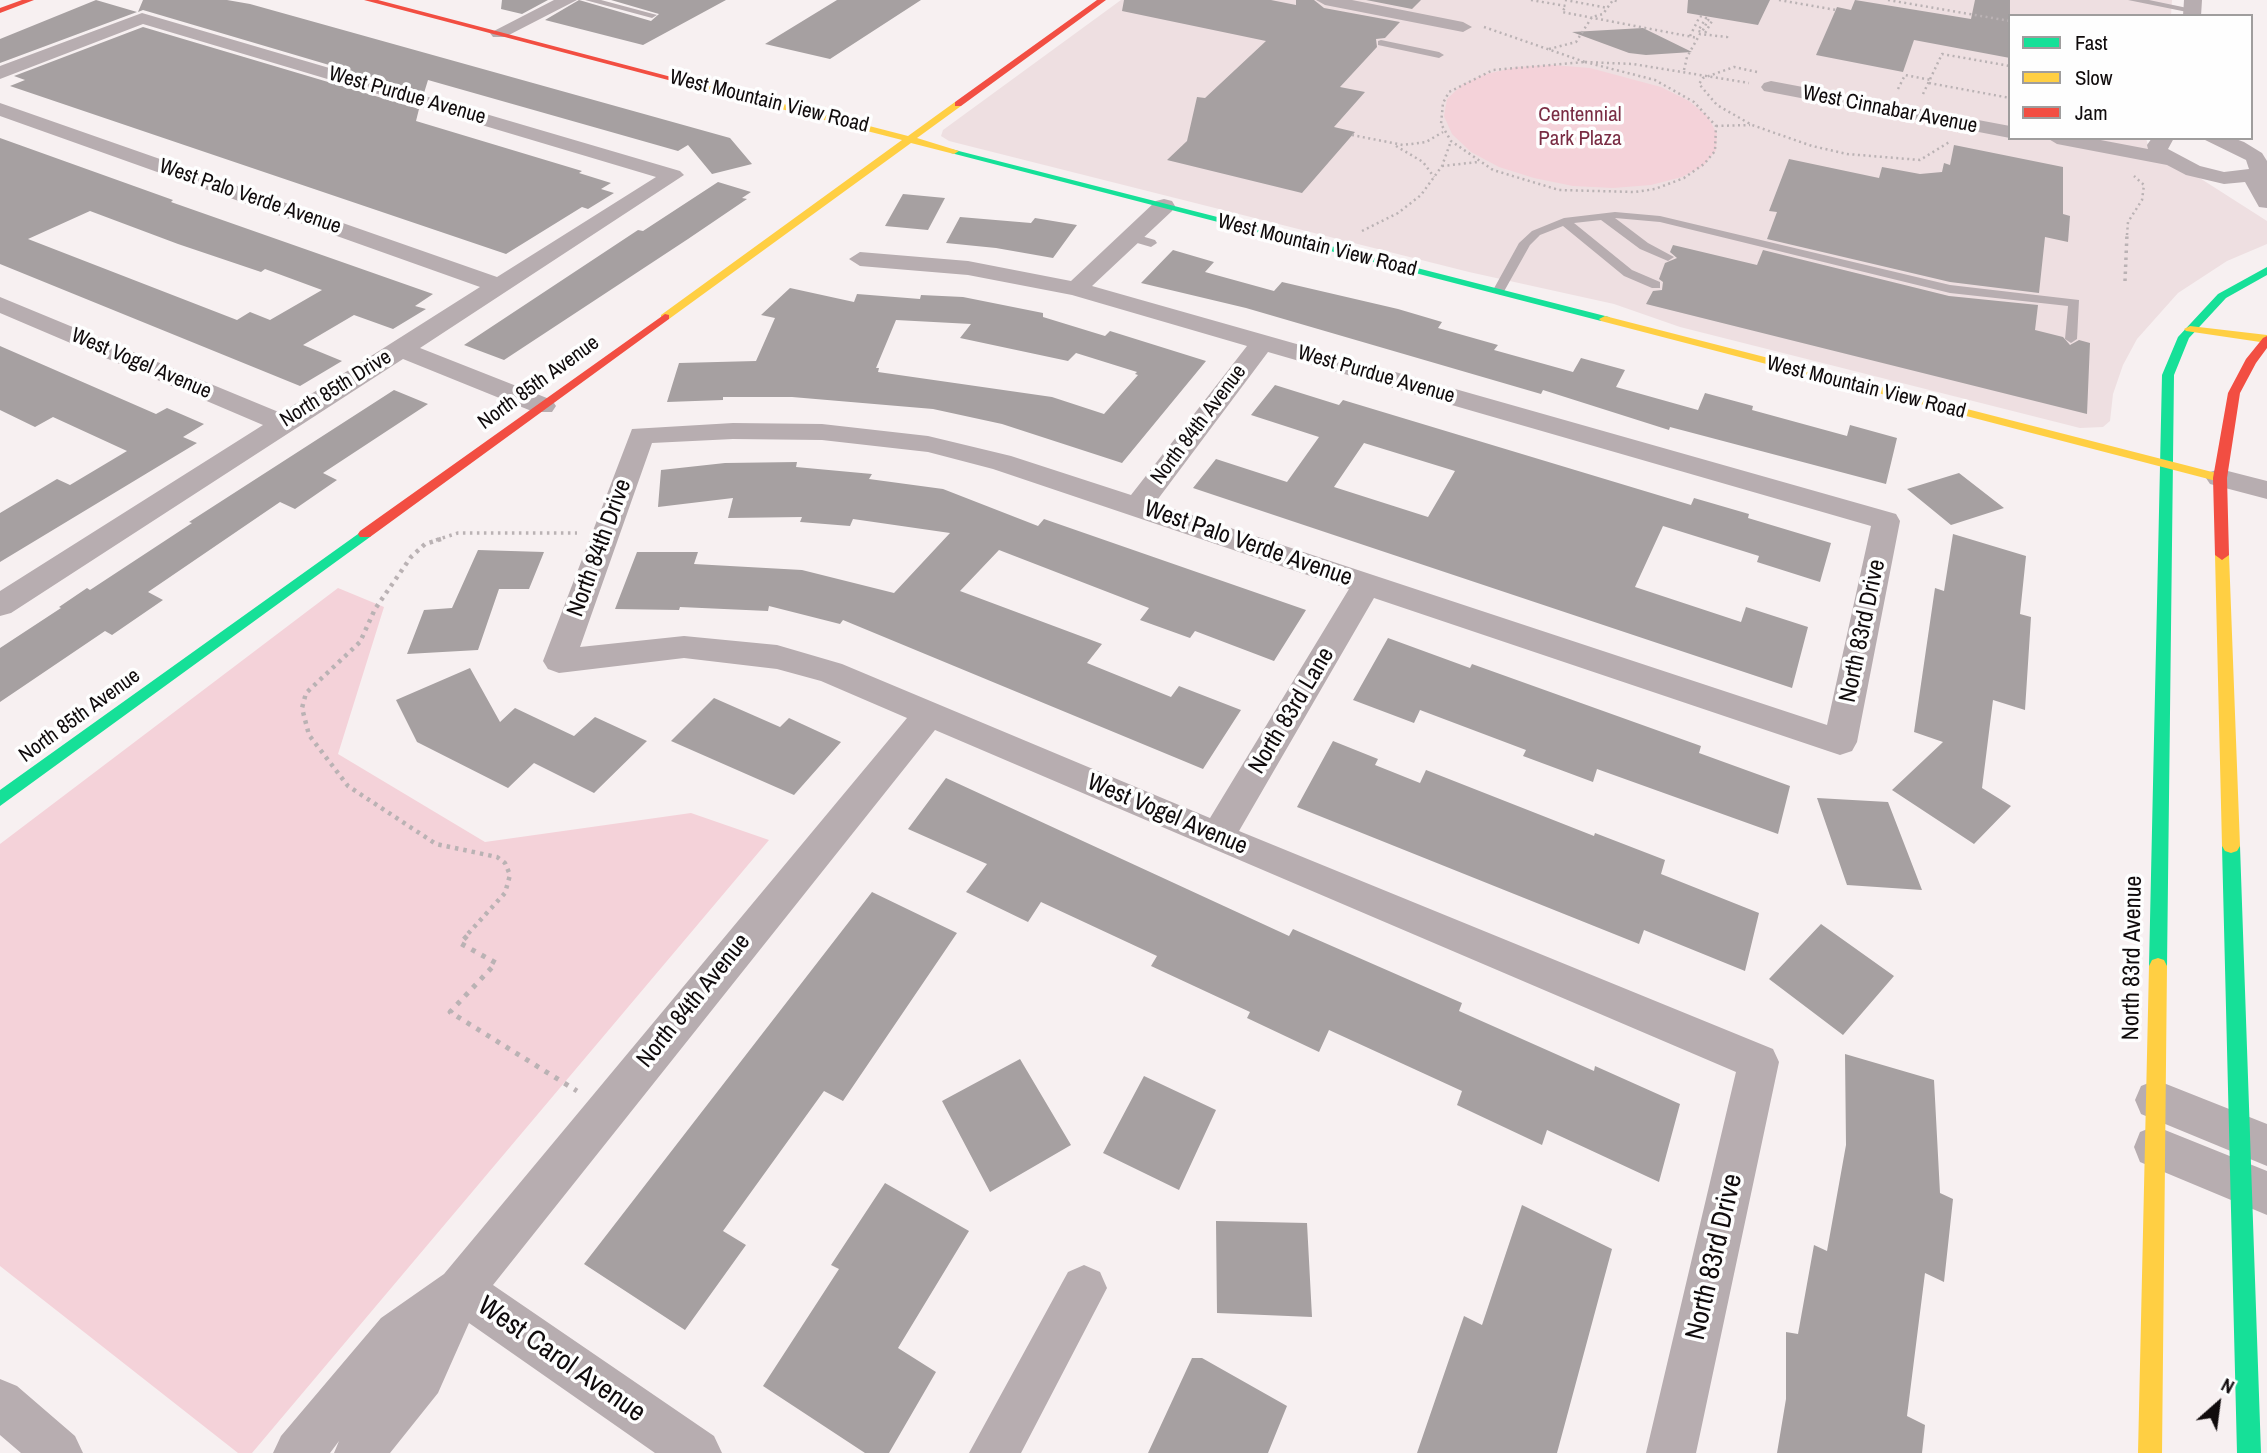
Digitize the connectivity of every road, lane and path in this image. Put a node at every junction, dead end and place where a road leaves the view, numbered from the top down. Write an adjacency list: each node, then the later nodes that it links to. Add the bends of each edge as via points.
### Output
1 (30, 0): 20 (street)
2 (368, 0): 27 (street, West Mountain View Road)
3 (568, 0): 27 (street)
4 (590, 0): 21 (lane)
5 (1102, 0): 54 (street, North 85th Avenue)
6 (1325, 0): 26 (street)
7 (1531, 0): 24 (path, via 1566,6 1562,12)
8 (1565, 0): 16 (path)
9 (1779, 0): 15 (path)
10 (1819, 0): 15 (path)
11 (1888, 0): 19 (path)
12 (1947, 0): 19 (path)
13 (2133, 0): 17 (lane)
14 (1620, 2): 16 (path, via 1613,0)
15 (1816, 6): 18 (path)
16 (1608, 8): 24 (path)
17 (2192, 9)
18 (1836, 10)
19 (1944, 10): 25 (path)
20 (0, 11)
21 (652, 15)
22 (1694, 15): 23 (path)
23 (1700, 16): 30 (path, via 1706,18 1698,31 1712,21); 31 (path)
24 (1592, 18): 31 (path); 35 (path, via 1576,42)
25 (2008, 21)
26 (1471, 25): 35 (path)
27 (499, 33): 54 (street, West Mountain View Road)
28 (1389, 34): 34 (lane)
29 (1729, 34): 30 (path)
30 (1704, 35): 32 (path)
31 (1690, 36): 32 (path)
32 (1699, 37): 39 (path)
33 (1381, 43): 36 (lane)
34 (1447, 46)
35 (1548, 49): 37 (path)
36 (1439, 55)
37 (1586, 62): 39 (path); 49 (path, via 1634,73 1678,91); 50 (path, via 1516,66 1476,76 1449,92 1443,103)
38 (2008, 66): 43 (path, via 1942,54)
39 (1684, 70): 41 (path)
40 (0, 73): 64 (street, West Purdue Avenue, via 142,18)
41 (1711, 75): 42 (path); 42 (path, via 1734,67 1757,71 1754,75); 48 (path, via 1699,84 1704,94)
42 (1764, 82): 51 (street, West Cinnabar Avenue)
43 (1930, 82): 44 (path, via 1905,75); 45 (path); 46 (path)
44 (1896, 93)
45 (1923, 95)
46 (2008, 98)
47 (0, 109): 78 (street, West Palo Verde Avenue)
48 (1752, 125): 49 (path); 53 (path, via 1812,146 1907,161 1945,148)
49 (1716, 126): 60 (path, via 1714,151 1704,164 1655,189 1559,190 1513,178)
50 (1443, 132): 56 (path); 58 (path, via 1426,142)
51 (2008, 132)
52 (1352, 135): 58 (path)
53 (1954, 135)
54 (912, 139): 68 (street, West Mountain View Road); 87 (street, North 85th Avenue)
55 (2077, 140): 59 (street)
56 (1451, 141): 60 (path); 61 (path)
57 (2234, 142): 63 (street, via 2260,163)
58 (1388, 144): 66 (path, via 1423,162)
59 (2165, 149): 65 (street)
60 (1479, 162): 61 (path)
61 (1442, 166): 66 (path)
62 (2133, 167): 76 (path, via 2133,175 2144,185 2142,200 2128,222)
63 (2256, 174): 65 (street); 67 (street, via 2258,192)
64 (673, 175): 78 (street, North 85th Drive)
65 (2209, 176): 69 (street)
66 (1434, 177): 72 (path, via 1412,204)
67 (2267, 202)
68 (1174, 209): 79 (street, West Mountain View Road); 80 (street)
69 (2267, 214)
70 (1603, 216): 71 (lane); 73 (lane, via 1644,246); 83 (lane, via 1660,219 1950,289 2075,303)
71 (1564, 221): 77 (lane, via 1628,272); 79 (lane, via 1525,243)
72 (1356, 234)
73 (1668, 257)
74 (860, 259): 80 (street, West Purdue Avenue, via 968,268)
75 (2267, 270): 82 (street, North 83rd Avenue, via 2221,296)
76 (2125, 281)
77 (1656, 285)
78 (499, 286): 86 (street, North 85th Drive)
79 (1498, 292): 90 (street, West Mountain View Road)
80 (1087, 293): 85 (street, West Purdue Avenue)
81 (0, 304): 88 (street, West Vogel Avenue)
82 (2190, 330): 84 (street); 90 (street, North 83rd Avenue, via 2168,375)
83 (2071, 339)
84 (2267, 339): 91 (street, via 2234,393)
85 (1262, 343): 93 (street, North 84th Avenue); 94 (street, West Purdue Avenue)
86 (400, 349): 87 (street); 88 (street, North 85th Drive)
87 (543, 406): 101 (street, North 85th Avenue)
88 (282, 424): 97 (street, North 85th Drive)
89 (640, 435): 93 (street, West Palo Verde Avenue, via 822,432 928,444 1001,462); 95 (street, North 84th Drive)
90 (2165, 464): 91 (street, West Mountain View Road); 104 (street, North 83rd Avenue)
91 (2220, 478): 92 (street, West Mountain View Road); 106 (street)
92 (2267, 490)
93 (1137, 507): 96 (street, West Palo Verde Avenue)
94 (1886, 521): 100 (street, North 83rd Drive)
95 (606, 533): 98 (street, North 84th Drive); 105 (path, via 458,533 425,544 379,603 360,642 306,692 302,708 309,735 348,786 436,844 505,863 510,875 505,894 460,943 496,962 450,1012)
96 (1367, 584): 100 (street, West Palo Verde Avenue); 102 (street, North 83rd Lane)
97 (0, 605)
98 (559, 661): 99 (street, West Vogel Avenue, via 684,647 738,651 831,672)
99 (930, 713): 102 (street, West Vogel Avenue); 105 (street, North 84th Avenue)
100 (1840, 742)
101 (0, 799)
102 (1217, 837): 103 (street, West Vogel Avenue)
103 (1759, 1062): 117 (street, North 83rd Drive)
104 (2156, 1100): 106 (street); 107 (street, North 83rd Avenue)
105 (606, 1110): 110 (street, North 84th Avenue)
106 (2254, 1139): 108 (street)
107 (2155, 1147): 108 (street); 118 (street, North 83rd Avenue)
108 (2255, 1188): 119 (street)
109 (1084, 1288): 116 (street)
110 (460, 1290): 113 (street, North 84th Avenue, via 397,1334); 114 (street, North 84th Avenue, via 421,1376); 115 (street, West Carol Avenue)
111 (0, 1403): 112 (street)
112 (58, 1453)
113 (298, 1453)
114 (359, 1453)
115 (697, 1453)
116 (994, 1453)
117 (1671, 1453)
118 (2150, 1453)
119 (2249, 1453)

